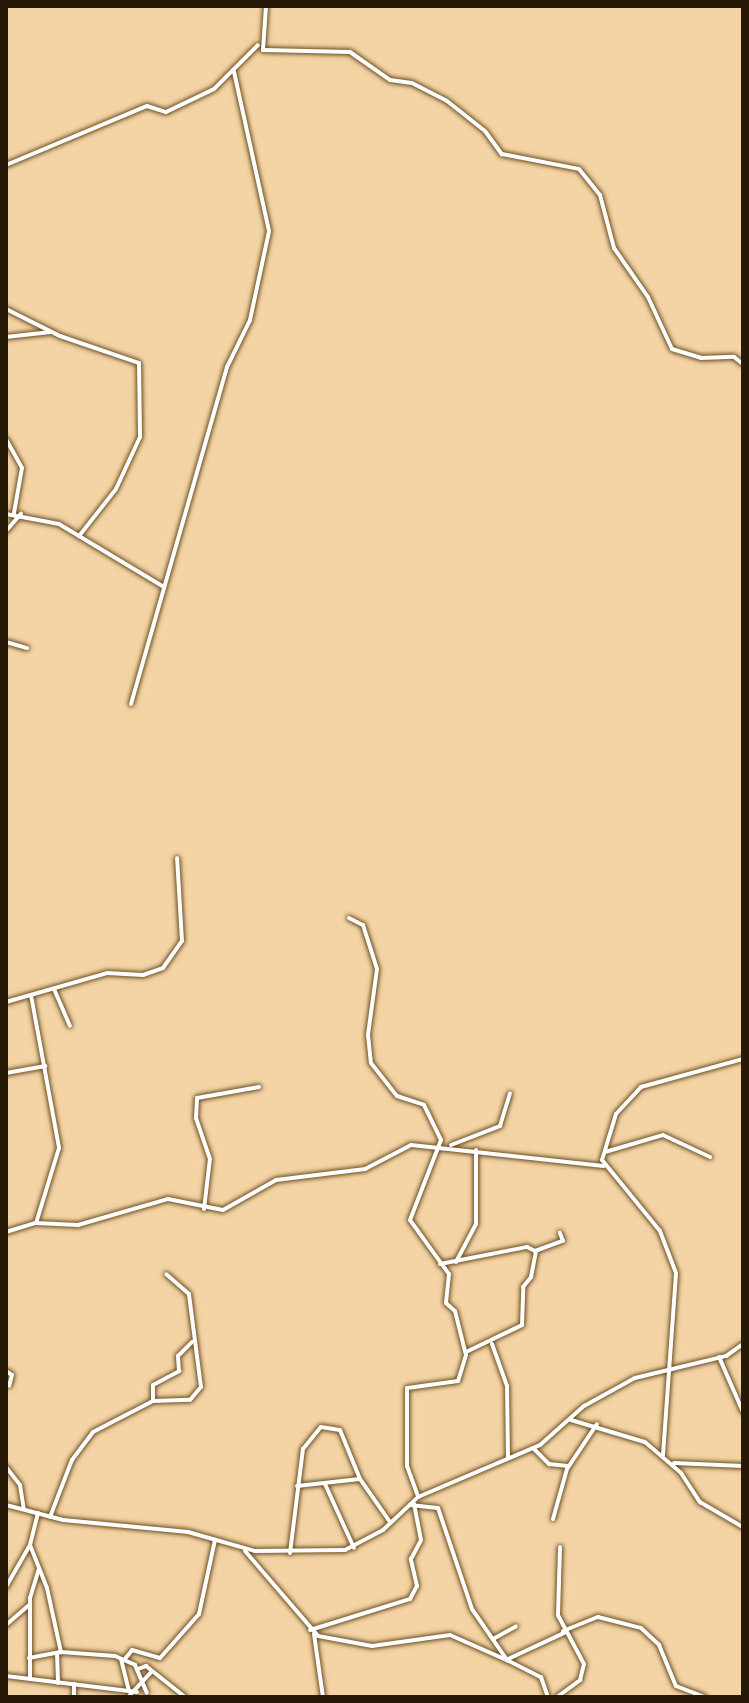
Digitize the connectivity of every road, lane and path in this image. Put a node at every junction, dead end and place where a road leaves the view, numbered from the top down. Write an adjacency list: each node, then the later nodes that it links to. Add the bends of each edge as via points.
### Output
1 (266, 6): 2 (street)
2 (259, 43): 3 (street); 4 (street)
3 (265, 51): 4 (street); 10 (street, via 350,52 390,80 412,83 447,101 474,120 502,154 579,169 600,195 614,248 648,297 672,349 701,358 734,357)
4 (253, 56): 5 (street)
5 (234, 72): 6 (street, via 214,89 166,112 147,106); 17 (street, via 269,231 250,320 230,359)
6 (6, 165)
7 (6, 309): 8 (street)
8 (51, 332): 9 (street); 16 (street, via 139,363 140,437 116,489)
9 (6, 337)
10 (743, 364)
11 (7, 440): 12 (street, via 22,468)
12 (14, 513): 13 (street); 14 (street)
13 (6, 514)
14 (21, 514): 15 (street); 16 (street, via 47,519)
15 (6, 531)
16 (79, 536): 17 (street)
17 (162, 586): 20 (street)
18 (6, 642): 19 (street)
19 (27, 648)
20 (131, 704)
21 (177, 858): 23 (street, via 182,943 164,967 150,974 107,973)
22 (349, 918): 32 (street, via 363,925 377,969 368,1035 371,1063 397,1096 425,1107)
23 (54, 989): 24 (street); 26 (street)
24 (31, 995): 25 (street); 28 (street)
25 (6, 1002)
26 (70, 1026)
27 (743, 1059): 35 (street, via 641,1087 616,1114)
28 (45, 1066): 29 (street); 39 (street, via 59,1148 49,1197)
29 (6, 1073)
30 (259, 1087): 38 (street, via 197,1098 196,1118 210,1159)
31 (510, 1094): 33 (street, via 500,1126)
32 (441, 1146): 33 (street); 38 (street, via 409,1145 354,1172 279,1179 235,1206); 44 (street, via 410,1218)
33 (449, 1146): 34 (street)
34 (476, 1150): 37 (street); 43 (street, via 476,1224)
35 (605, 1152): 36 (street, via 663,1135); 37 (street)
36 (710, 1157)
37 (604, 1166): 51 (street, via 654,1223 674,1262)
38 (204, 1209): 39 (street, via 168,1199 78,1225)
39 (36, 1223): 40 (street)
40 (6, 1232)
41 (560, 1233): 42 (street, via 563,1241)
42 (536, 1251): 43 (street, via 527,1247); 47 (street, via 531,1277 523,1287 522,1325)
43 (456, 1262): 44 (street)
44 (440, 1264): 49 (street, via 449,1277 446,1303 455,1311)
45 (166, 1274): 46 (street, via 189,1294)
46 (193, 1340): 54 (street, via 178,1356 179,1371 153,1385); 54 (street, via 198,1390 188,1400)
47 (492, 1344): 49 (street); 60 (street, via 508,1390)
48 (743, 1344): 50 (street)
49 (466, 1352): 68 (street, via 458,1381 407,1388 407,1466)
50 (719, 1357): 51 (street); 55 (street)
51 (667, 1368): 56 (street, via 604,1395); 59 (street)
52 (6, 1371): 53 (street, via 12,1375)
53 (9, 1386)
54 (153, 1401): 74 (street, via 93,1432 72,1460)
55 (743, 1412)
56 (569, 1420): 57 (street); 58 (street)
57 (597, 1424): 59 (street); 62 (street)
58 (533, 1448): 60 (street); 62 (street, via 549,1464)
59 (663, 1455): 61 (street)
60 (508, 1458): 68 (street)
61 (672, 1463): 63 (street); 77 (street, via 695,1498)
62 (569, 1466): 75 (street)
63 (743, 1466)
64 (6, 1467): 72 (street, via 19,1482)
65 (360, 1479): 66 (street); 67 (street, via 340,1430 328,1426 308,1438); 76 (street)
66 (325, 1484): 67 (street); 81 (street)
67 (297, 1486): 83 (street)
68 (418, 1497): 71 (street)
69 (414, 1504): 71 (street); 89 (street, via 421,1540 411,1559 417,1582 410,1599); 91 (street, via 438,1508 470,1606)
70 (6, 1505): 72 (street)
71 (407, 1506): 76 (street)
72 (24, 1509): 73 (street)
73 (38, 1513): 74 (street); 79 (street)
74 (50, 1517): 78 (street)
75 (553, 1519)
76 (390, 1522): 81 (street)
77 (743, 1527)
78 (215, 1540): 82 (street); 94 (street, via 199,1614 160,1658 132,1650)
79 (30, 1545): 84 (street); 85 (street)
80 (560, 1547): 90 (street)
81 (354, 1548): 83 (street)
82 (243, 1549): 83 (street); 89 (street)
83 (290, 1553)
84 (39, 1569): 86 (street); 92 (street)
85 (6, 1587)
86 (30, 1604): 87 (street); 93 (street)
87 (6, 1625)
88 (516, 1626): 91 (street)
89 (312, 1632): 95 (street, via 372,1646 450,1635); 107 (street)
90 (564, 1632): 95 (street); 109 (street, via 583,1670 580,1680); 110 (street, via 600,1617 641,1628 659,1645 677,1687)
91 (493, 1639): 95 (street)
92 (59, 1652): 93 (street); 94 (street); 100 (street)
93 (29, 1658): 99 (street)
94 (122, 1660): 96 (street); 103 (street)
95 (508, 1660): 108 (street, via 539,1675)
96 (138, 1669): 97 (street, via 144,1666); 101 (street)
97 (150, 1672): 101 (street); 106 (street)
98 (6, 1676): 99 (street)
99 (30, 1679): 100 (street)
100 (58, 1683): 102 (street)
101 (143, 1683): 103 (street); 104 (street)
102 (74, 1684): 103 (street); 105 (street)
103 (132, 1693)
104 (147, 1693)
105 (74, 1697)
106 (185, 1697)
107 (323, 1697)
108 (548, 1697)
109 (557, 1697)
110 (705, 1697)

